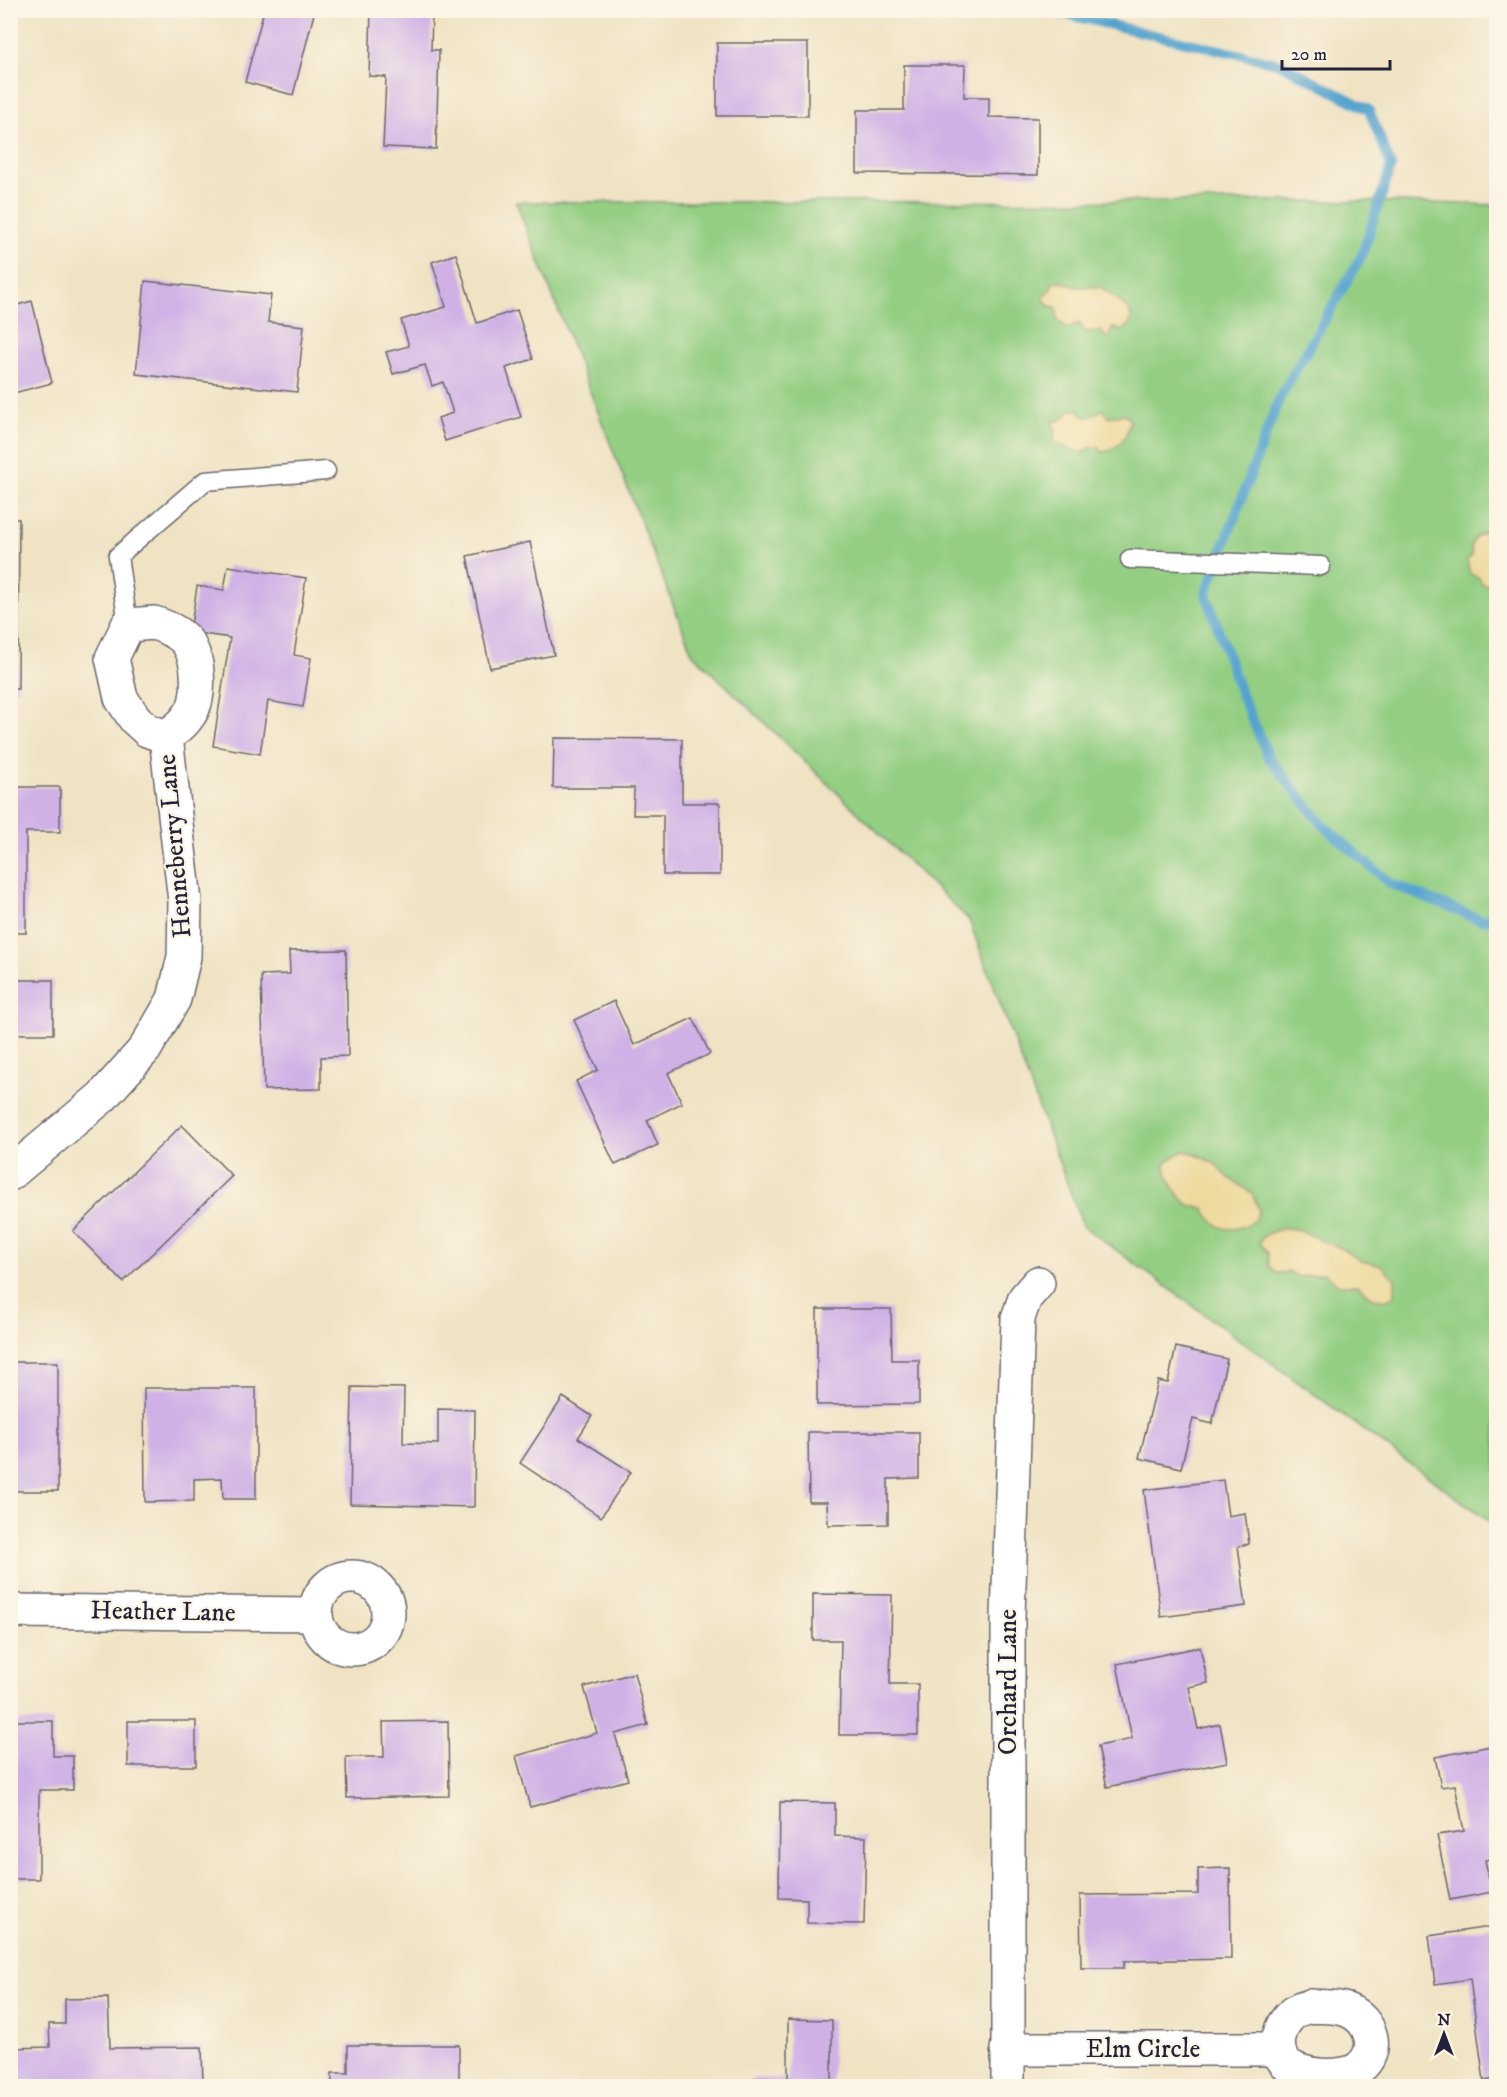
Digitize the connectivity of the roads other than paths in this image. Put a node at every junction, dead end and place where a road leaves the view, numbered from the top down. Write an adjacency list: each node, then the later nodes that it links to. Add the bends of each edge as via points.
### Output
1 (326, 471): 4 (lane, via 205,481 118,556)
2 (1130, 559): 3 (lane)
3 (1321, 566)
4 (128, 625): 5 (street, Henneberry Lane, via 112,658 121,698 147,730); 5 (street, Henneberry Lane, via 154,623 171,629 187,641 196,665 197,694 188,718)
5 (166, 737): 6 (street, Henneberry Lane, via 185,901 184,957 174,999 145,1049 102,1097)
6 (10, 1174)
7 (1038, 1283): 10 (street, Orchard Lane, via 1025,1298 1018,1318 1008,1617)
8 (10, 1611): 9 (street, Heather Lane)
9 (315, 1614)
10 (1007, 2049): 11 (street, Elm Circle); 12 (street, Orchard Lane)
11 (1278, 2049)
12 (1008, 2086)

